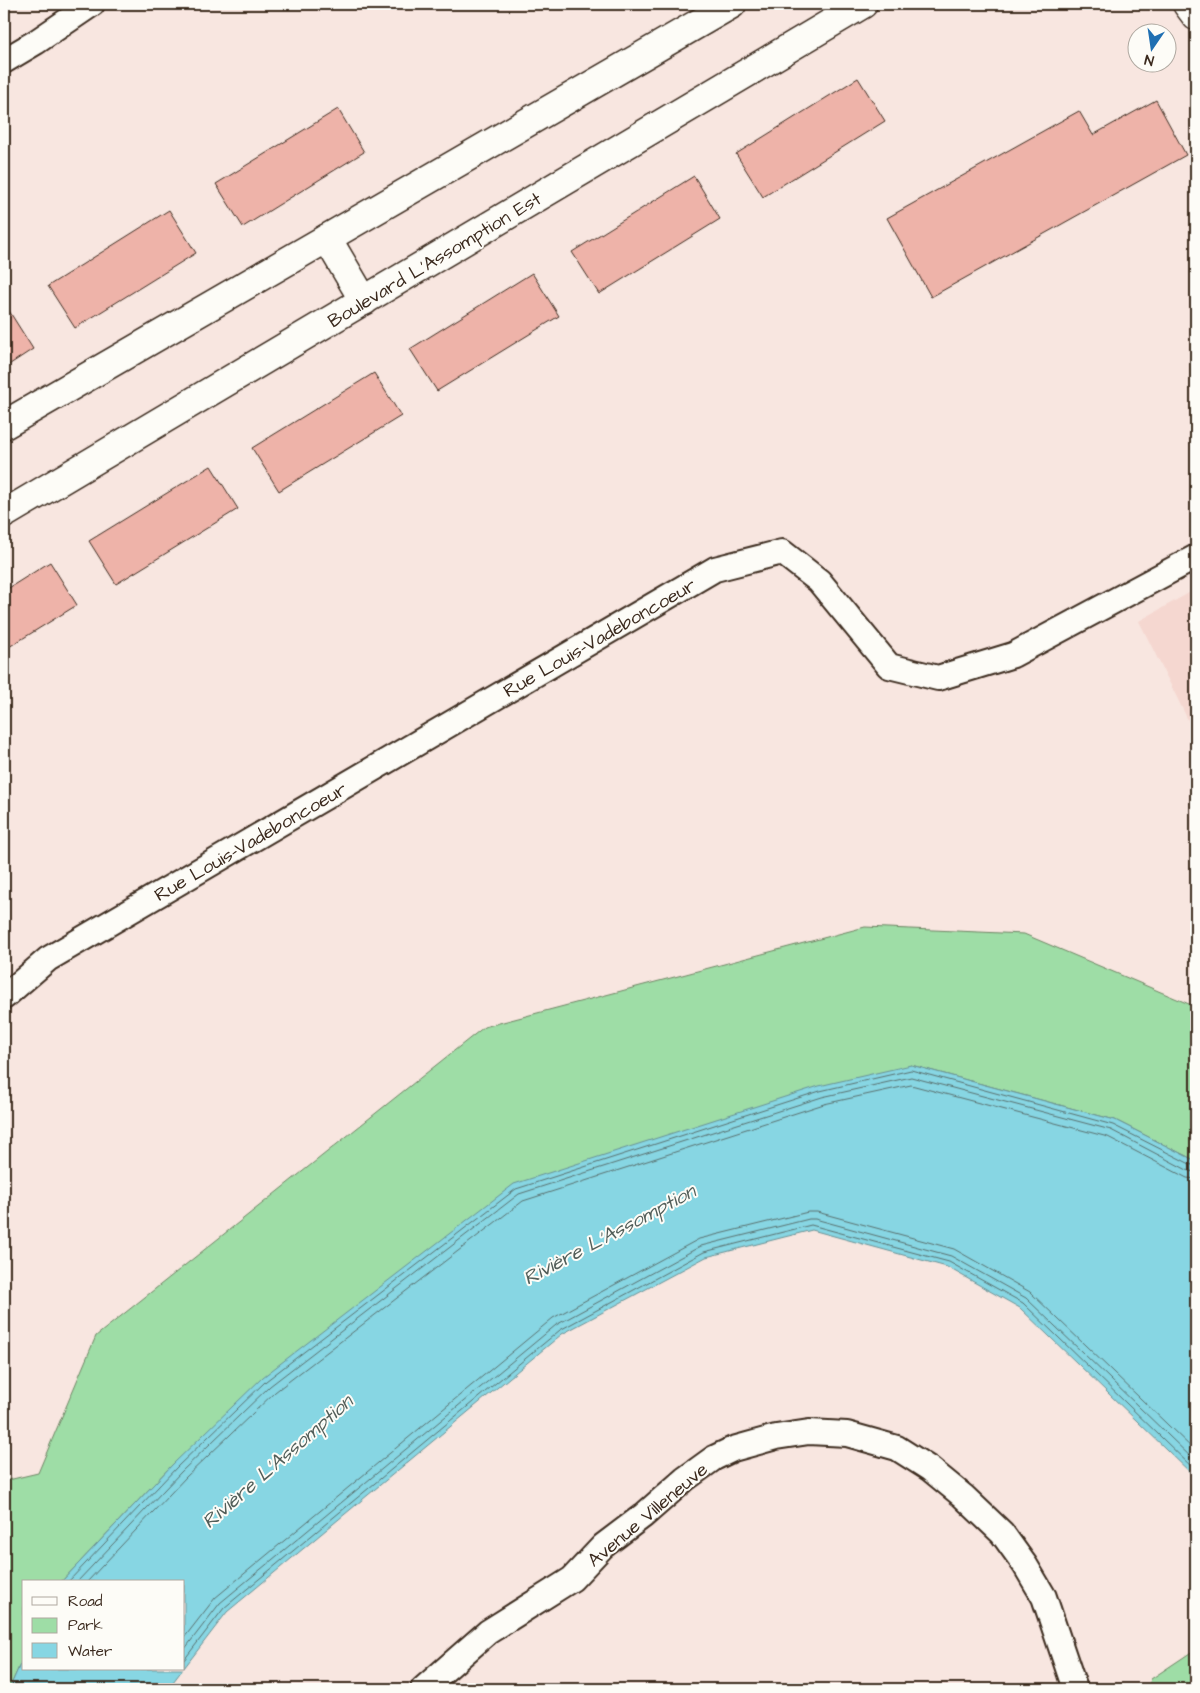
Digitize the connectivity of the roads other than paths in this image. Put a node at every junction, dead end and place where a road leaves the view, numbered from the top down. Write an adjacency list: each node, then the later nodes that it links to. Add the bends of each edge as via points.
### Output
1 (92, 4): 6 (street)
2 (732, 4): 7 (street)
3 (1187, 4): 5 (street)
4 (860, 5): 8 (street, Boulevard L'Assomption Est)
5 (1196, 16)
6 (4, 61)
7 (327, 238): 8 (street); 9 (street)
8 (364, 300): 10 (street, Boulevard L'Assomption Est)
9 (4, 425)
10 (4, 514)
11 (1196, 557): 12 (street, Rue Louis-Vadeboncoeur, via 1013,655 938,678 889,666 819,581 782,552 715,569 48,959)
12 (4, 997)
13 (423, 1689): 14 (street, Avenue Villeneuve, via 488,1632 572,1579 604,1546 714,1458 776,1437 809,1432 847,1434 897,1448 930,1469 1002,1533 1044,1597)
14 (1074, 1689)

